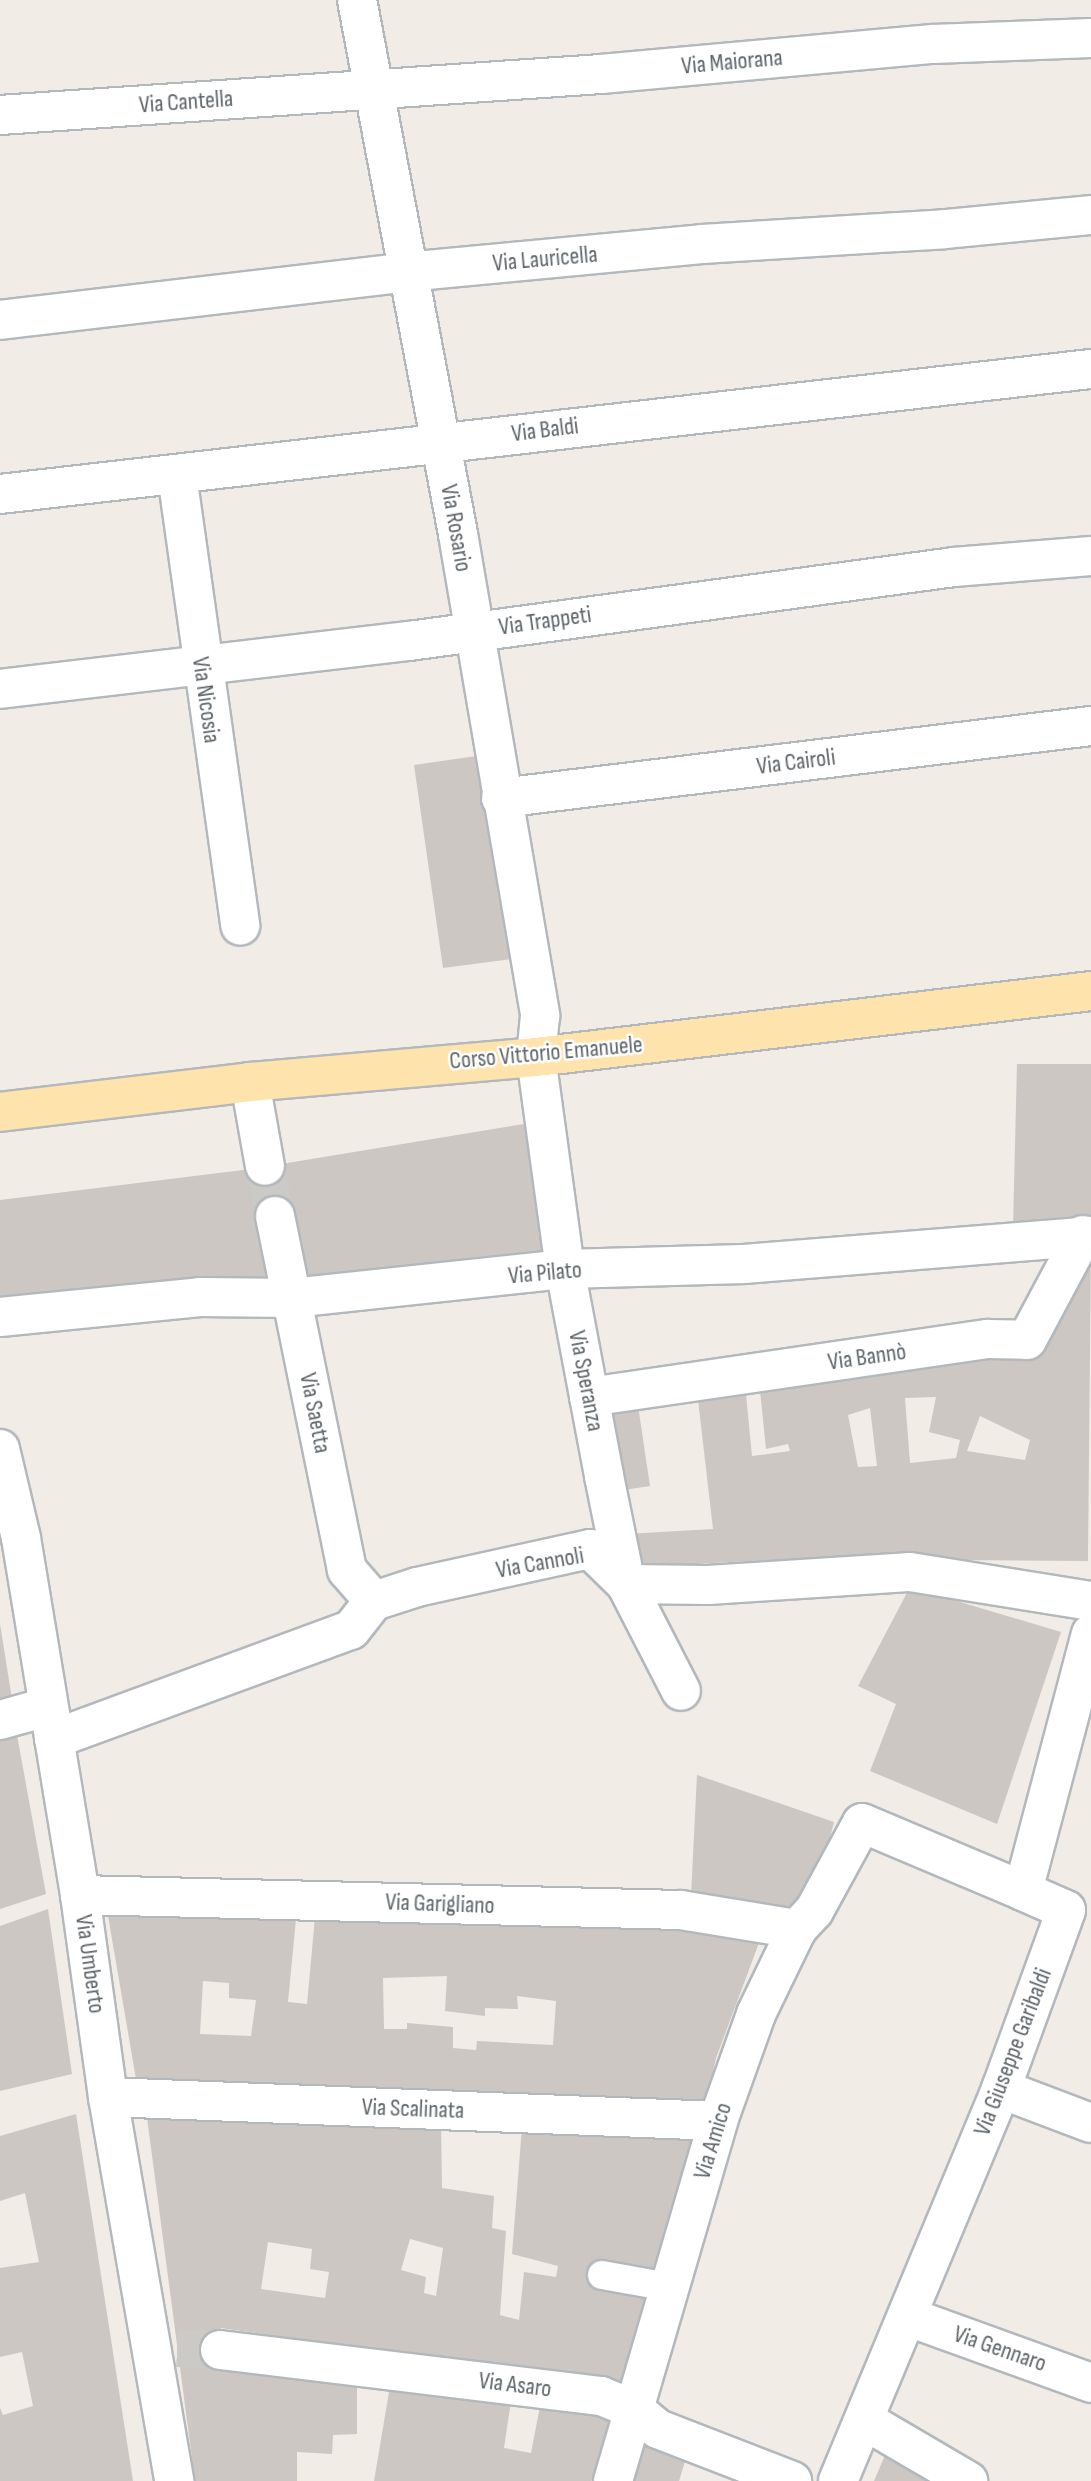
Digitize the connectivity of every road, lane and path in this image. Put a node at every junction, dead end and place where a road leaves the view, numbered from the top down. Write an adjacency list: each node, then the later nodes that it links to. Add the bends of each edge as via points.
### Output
1 (357, 0): 3 (street, Via Rosario)
2 (1091, 38): 3 (street, Via Maiorana, via 933,44)
3 (373, 89): 4 (street, Via Cantella); 6 (street, Via Rosario)
4 (0, 115)
5 (1091, 215): 6 (street, Via Lauricella)
6 (406, 272): 7 (street, Via Lauricella); 9 (street, Via Rosario)
7 (0, 320)
8 (1091, 369): 9 (street, Via Baldi)
9 (440, 443): 10 (street, Via Baldi); 13 (street, Via Rosario)
10 (177, 474): 11 (street, Via Baldi); 14 (street, Via Nicosia)
11 (0, 494)
12 (1091, 556): 13 (street, Via Trappeti, via 954,567)
13 (474, 631): 14 (street, Via Trappeti); 17 (street, Via Rosario)
14 (201, 664): 15 (street, Via Trappeti); 18 (street, Via Nicosia)
15 (0, 689)
16 (1091, 726): 17 (street, Via Cairoli)
17 (501, 799): 20 (street, Via Rosario, via 540,1016)
18 (240, 926)
19 (1091, 991): 20 (main road, Corso Vittorio Emanuele)
20 (536, 1057): 21 (main road, Corso Vittorio Emanuele); 26 (street, Via Speranza)
21 (250, 1082): 22 (main road, Corso Vittorio Emanuele); 23 (street)
22 (0, 1112)
23 (265, 1166)
24 (275, 1216): 27 (street, Via Saetta)
25 (1087, 1235): 26 (street, Via Pilato, via 744,1264); 29 (street, Via Bannò, via 1027,1340 988,1339)
26 (565, 1269): 27 (street, Via Pilato); 29 (street, Via Speranza)
27 (292, 1298): 28 (street, Via Pilato, via 200,1297); 33 (street, Via Saetta, via 347,1570)
28 (0, 1317)
29 (589, 1397): 32 (street, Via Speranza)
30 (0, 1449): 31 (street, Via Umberto)
31 (10, 1542): 38 (street, Via Umberto)
32 (626, 1584): 33 (street, Via Cannoli, via 590,1549 417,1587); 34 (street, via 708,1585 909,1572); 36 (street, Via Speranza)
33 (374, 1601): 38 (street, via 351,1630)
34 (1091, 1601)
35 (1091, 1634): 40 (street)
36 (681, 1691)
37 (0, 1720): 38 (street)
38 (50, 1723): 41 (street, Via Umberto)
39 (862, 1823): 40 (street, Via Giuseppe Garibaldi); 43 (street, Via Amico, via 814,1911)
40 (1023, 1891): 42 (street, Via Giuseppe Garibaldi)
41 (80, 1895): 43 (street, Via Garigliano, via 681,1910); 45 (street, Via Umberto)
42 (1079, 1915): 44 (street, Via Giuseppe Garibaldi)
43 (797, 1929): 46 (street, Via Amico, via 756,2014)
44 (1001, 2090): 47 (street); 50 (street, Via Giuseppe Garibaldi)
45 (108, 2096): 46 (street, Via Scalinata); 55 (street, Via Umberto, via 164,2347)
46 (718, 2121): 49 (street, Via Amico)
47 (1091, 2123)
48 (602, 2275): 49 (lane)
49 (669, 2287): 53 (street, Via Amico)
50 (909, 2317): 52 (street, Via Gennaro); 54 (street, Via Giuseppe Garibaldi)
51 (220, 2350): 53 (street, Via Asaro, via 601,2396)
52 (1091, 2384)
53 (634, 2409): 56 (street, Via Amico); 57 (street, Via Asaro, via 658,2429)
54 (864, 2420): 58 (street, Via Giuseppe Garibaldi); 59 (street)
55 (174, 2481)
56 (613, 2481)
57 (792, 2481)
58 (838, 2481)
59 (968, 2481)

